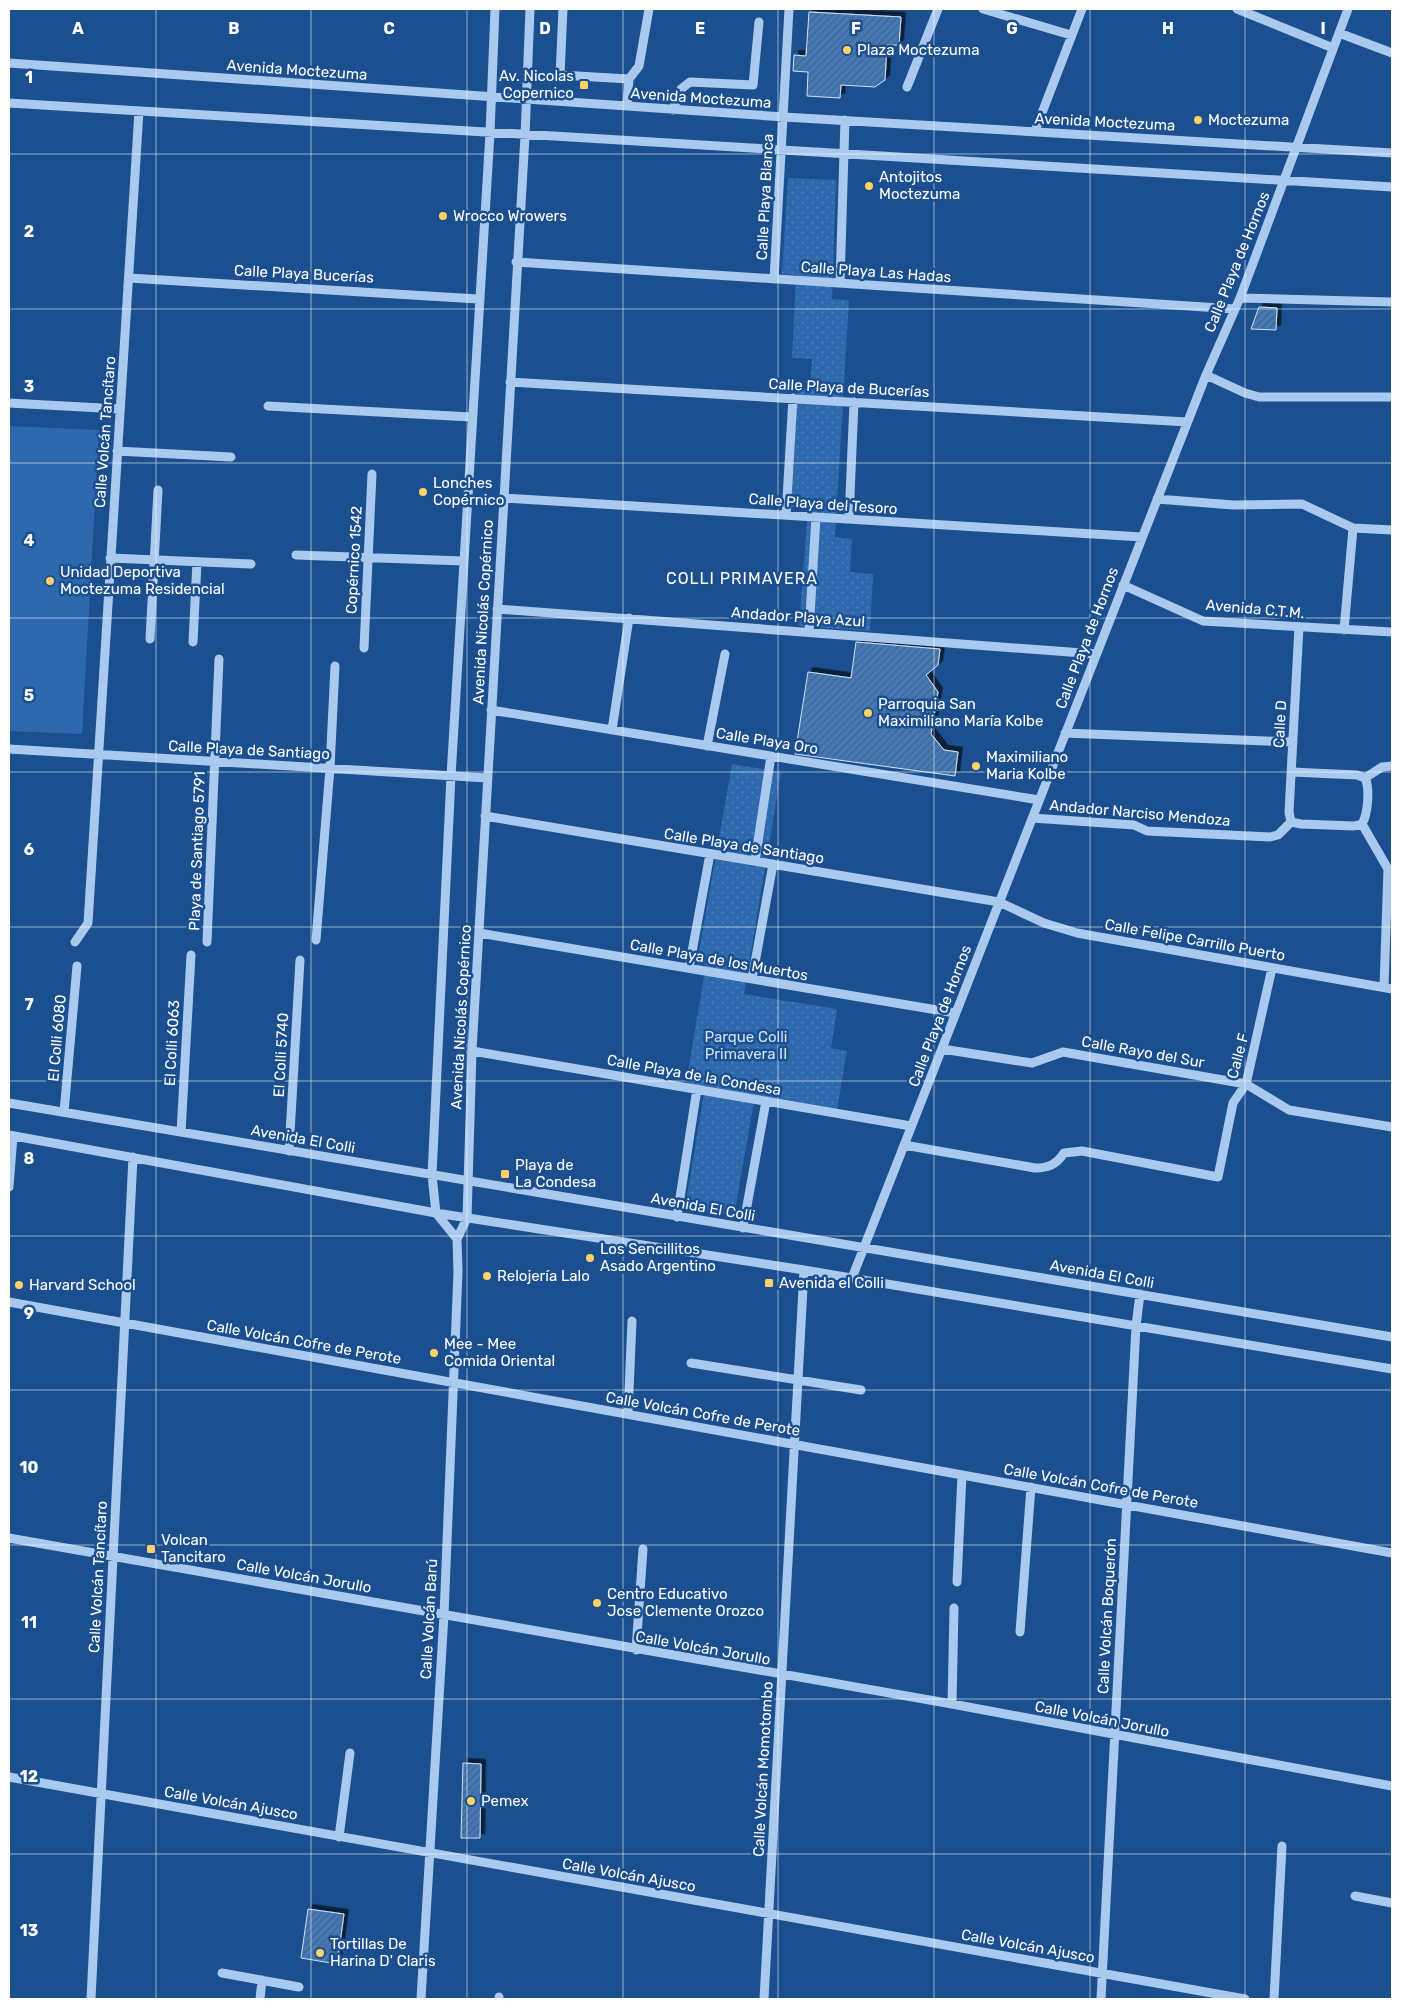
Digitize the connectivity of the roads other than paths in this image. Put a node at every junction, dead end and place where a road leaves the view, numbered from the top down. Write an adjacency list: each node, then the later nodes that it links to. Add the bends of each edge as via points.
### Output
1 (495, 9): 19 (street, Avenida Nicolás Copérnico)
2 (530, 9): 20 (street, Avenida Nicolás Copérnico)
3 (562, 9): 17 (street, via 560,75)
4 (649, 9): 17 (street, via 639,66)
5 (789, 9): 26 (street, Calle Playa Blanca)
6 (938, 9): 18 (street)
7 (983, 9): 13 (street)
8 (1082, 9): 13 (street)
9 (1236, 9): 14 (street)
10 (1348, 9): 12 (street, Calle Playa de Hornos)
11 (759, 22): 24 (street, via 753,85 690,82 681,89)
12 (1339, 33): 14 (street, Calle Playa de Hornos); 15 (street)
13 (1071, 35): 28 (street)
14 (1334, 48): 31 (street, Calle Playa de Hornos)
15 (1392, 53)
16 (9, 63): 19 (street, Avenida Moctezuma)
17 (629, 79): 22 (street)
18 (907, 86)
19 (490, 98): 20 (street, Avenida Moctezuma); 29 (street, Avenida Nicolás Copérnico)
20 (525, 100): 22 (street, Avenida Moctezuma); 30 (street, Avenida Nicolás Copérnico)
21 (9, 103): 23 (street); 25 (street)
22 (627, 106): 24 (street, Avenida Moctezuma)
23 (9, 110)
24 (673, 110): 26 (street, Avenida Moctezuma)
25 (139, 111): 29 (street); 38 (street, Calle Volcán Tancítaro)
26 (784, 117): 27 (street, Avenida Moctezuma); 32 (street, Calle Playa Blanca)
27 (844, 120): 28 (street, Avenida Moctezuma); 33 (street)
28 (1035, 131): 31 (street, Avenida Moctezuma)
29 (490, 133): 30 (street); 42 (street, Avenida Nicolás Copérnico)
30 (525, 136): 32 (street); 37 (street, Avenida Nicolás Copérnico)
31 (1295, 147): 34 (street, Avenida Moctezuma); 35 (street, Calle Playa de Hornos)
32 (782, 149): 33 (street); 39 (street, Calle Playa Blanca)
33 (844, 152): 35 (street); 40 (street)
34 (1392, 153)
35 (1284, 180): 36 (street); 41 (street, Calle Playa de Hornos)
36 (1392, 187)
37 (516, 262): 39 (street, Calle Playa Las Hadas); 46 (street, Avenida Nicolás Copérnico)
38 (128, 278): 42 (street, Calle Playa Bucerías); 52 (street, Calle Volcán Tancítaro)
39 (774, 279): 40 (street, Calle Playa Las Hadas)
40 (840, 283): 44 (street, Calle Playa Las Hadas)
41 (1240, 298): 43 (street); 44 (street, Calle Playa de Hornos)
42 (478, 299): 53 (street, Avenida Nicolás Copérnico)
43 (1392, 302)
44 (1235, 309): 45 (street, Calle Playa de Hornos)
45 (1206, 375): 47 (street, via 1244,393 1259,396); 54 (street, Calle Playa de Hornos)
46 (510, 382): 48 (street, Calle Playa de Bucerías); 59 (street, Avenida Nicolás Copérnico)
47 (1392, 397)
48 (793, 398): 49 (street, Calle Playa de Bucerías); 61 (street)
49 (854, 402): 54 (street, Calle Playa de Bucerías); 63 (street)
50 (9, 403): 52 (street)
51 (268, 406): 53 (street)
52 (120, 409): 55 (street, Calle Volcán Tancítaro)
53 (471, 417): 71 (street, Avenida Nicolás Copérnico)
54 (1187, 422): 60 (street, Calle Playa de Hornos)
55 (117, 451): 56 (street); 68 (street, Calle Volcán Tancítaro)
56 (231, 457)
57 (372, 474): 69 (street, Copérnico 1542)
58 (158, 490): 70 (street)
59 (502, 498): 61 (street, Calle Playa del Tesoro); 75 (street, Avenida Nicolás Copérnico)
60 (1157, 498): 64 (street, via 1233,505 1302,504); 66 (street, Calle Playa de Hornos)
61 (786, 515): 62 (street, Calle Playa del Tesoro)
62 (816, 517): 63 (street, Calle Playa del Tesoro); 79 (street)
63 (849, 519): 66 (street, Calle Playa del Tesoro)
64 (1353, 528): 65 (street); 78 (street)
65 (1392, 530)
66 (1142, 537): 74 (street, Calle Playa de Hornos)
67 (296, 555): 69 (street)
68 (110, 558): 70 (street); 94 (street, Calle Volcán Tancítaro)
69 (368, 558): 71 (street); 83 (street, Copérnico 1542)
70 (154, 560): 72 (street); 81 (street)
71 (463, 561): 100 (street, Avenida Nicolás Copérnico)
72 (197, 562): 73 (street); 82 (street)
73 (251, 564)
74 (1123, 586): 77 (street, Avenida C.T.M., via 1204,621); 85 (street, Calle Playa de Hornos)
75 (497, 609): 76 (street, Andador Playa Azul); 88 (street, Avenida Nicolás Copérnico)
76 (629, 618): 79 (street, Andador Playa Azul); 89 (street)
77 (1300, 627): 78 (street, Avenida C.T.M.); 91 (street, Calle D)
78 (1344, 630): 80 (street, Avenida C.T.M.)
79 (809, 632): 85 (street, Andador Playa Azul)
80 (1392, 632)
81 (150, 639)
82 (193, 642)
83 (364, 648)
84 (725, 654): 92 (street)
85 (1096, 654): 90 (street, Calle Playa de Hornos)
86 (218, 659): 96 (street, Playa de Santiago 5791)
87 (335, 666): 98 (street)
88 (491, 710): 89 (street, Calle Playa Oro); 101 (street, Avenida Nicolás Copérnico)
89 (612, 730): 92 (street, Calle Playa Oro)
90 (1065, 733): 91 (street); 103 (street, Calle Playa de Hornos)
91 (1293, 742): 99 (street, Calle D)
92 (707, 746): 95 (street, Calle Playa Oro)
93 (9, 749): 94 (street, Calle Playa de Santiago)
94 (98, 754): 96 (street, Calle Playa de Santiago); 115 (street, Calle Volcán Tancítaro, via 88,923)
95 (771, 756): 103 (street, Calle Playa Oro); 109 (street)
96 (214, 761): 98 (street, Calle Playa de Santiago); 116 (street, Playa de Santiago 5791)
97 (1392, 766): 102 (street, via 1382,767)
98 (330, 768): 100 (street, Calle Playa de Santiago); 114 (street)
99 (1292, 772): 102 (street); 106 (street, Calle D)
100 (451, 776): 101 (street, Calle Playa de Santiago); 139 (street, Avenida Nicolás Copérnico)
101 (488, 778): 104 (street, Avenida Nicolás Copérnico)
102 (1365, 778): 107 (street, via 1368,786)
103 (1039, 800): 105 (street, Calle Playa de Hornos)
104 (485, 816): 108 (street, Calle Playa de Santiago); 113 (street, Avenida Nicolás Copérnico)
105 (1032, 818): 106 (street, Andador Narciso Mendoza, via 1134,825 1147,831 1270,837); 112 (street, Calle Playa de Hornos)
106 (1291, 822): 107 (street)
107 (1362, 824): 111 (street)
108 (710, 854): 109 (street, Calle Playa de Santiago); 120 (street)
109 (754, 861): 110 (street, Calle Playa de Santiago)
110 (773, 864): 112 (street, Calle Playa de Santiago); 122 (street)
111 (1390, 870): 123 (street)
112 (999, 902): 121 (street, Calle Felipe Carrillo Puerto, via 1044,924 1077,933); 124 (street, Calle Playa de Hornos)
113 (479, 933): 120 (street, Calle Playa de los Muertos); 126 (street, Avenida Nicolás Copérnico)
114 (316, 940)
115 (75, 942)
116 (207, 942)
117 (190, 955): 134 (street, El Colli 6063)
118 (300, 960): 137 (street, El Colli 5740)
119 (77, 966): 131 (street, El Colli 6080)
120 (689, 968): 122 (street, Calle Playa de los Muertos)
121 (1272, 968): 123 (street, Calle Felipe Carrillo Puerto); 127 (street, Calle F)
122 (752, 979): 124 (street, Calle Playa de los Muertos)
123 (1388, 988)
124 (956, 1013): 125 (street, Calle Playa de Hornos)
125 (942, 1049): 127 (street, Calle Rayo del Sur, via 1032,1063 1063,1052); 132 (street, Calle Playa de Hornos)
126 (472, 1051): 128 (street, Calle Playa de la Condesa); 140 (street, Avenida Nicolás Copérnico)
127 (1246, 1084): 133 (street, Calle Rayo del Sur, via 1289,1110); 136 (street, Calle F, via 1233,1104 1218,1177 1082,1151 1064,1154 1057,1163 1045,1168 1035,1168)
128 (697, 1089): 129 (street, Calle Playa de la Condesa); 143 (street)
129 (766, 1101): 132 (street, Calle Playa de la Condesa); 145 (street)
130 (9, 1103): 131 (street, Avenida El Colli)
131 (64, 1112): 134 (street, Avenida El Colli)
132 (911, 1126): 136 (street, Calle Playa de Hornos)
133 (1392, 1127)
134 (181, 1132): 137 (street, Avenida El Colli)
135 (11, 1136): 138 (street); 141 (street)
136 (904, 1144): 147 (street, Calle Playa de Hornos)
137 (289, 1151): 139 (street, Avenida El Colli)
138 (133, 1157): 142 (street); 153 (street, Calle Volcán Tancítaro)
139 (432, 1175): 140 (street, Avenida El Colli); 142 (street, Avenida Nicolás Copérnico)
140 (466, 1182): 143 (street, Avenida El Colli); 144 (street, Avenida Nicolás Copérnico)
141 (9, 1187)
142 (436, 1213): 144 (street); 146 (street)
143 (677, 1217): 145 (street, Avenida El Colli)
144 (466, 1218): 146 (street, Calle Volcán Barú); 148 (street)
145 (743, 1228): 147 (street, Avenida El Colli)
146 (457, 1239): 159 (street, Calle Volcán Barú)
147 (864, 1248): 149 (street, Calle Playa de Hornos); 150 (street, Avenida El Colli)
148 (804, 1270): 149 (street); 158 (street, Calle Volcán Momotombo)
149 (852, 1278): 154 (street)
150 (1140, 1294): 154 (street, Calle Volcán Boquerón); 155 (street, Avenida El Colli)
151 (9, 1302): 153 (street, Calle Volcán Cofre de Perote)
152 (632, 1321): 161 (street)
153 (125, 1323): 159 (street, Calle Volcán Cofre de Perote); 169 (street, Calle Volcán Tancítaro)
154 (1136, 1326): 157 (street); 165 (street, Calle Volcán Boquerón)
155 (1392, 1337)
156 (691, 1363): 158 (street)
157 (1392, 1369)
158 (797, 1381): 160 (street); 162 (street, Calle Volcán Momotombo)
159 (454, 1383): 161 (street, Calle Volcán Cofre de Perote); 172 (street, Calle Volcán Barú)
160 (861, 1390)
161 (628, 1414): 162 (street, Calle Volcán Cofre de Perote)
162 (794, 1445): 163 (street, Calle Volcán Cofre de Perote); 175 (street, Calle Volcán Momotombo)
163 (962, 1475): 164 (street, Calle Volcán Cofre de Perote); 170 (street)
164 (1030, 1487): 165 (street, Calle Volcán Cofre de Perote); 173 (street)
165 (1126, 1505): 168 (street, Calle Volcán Cofre de Perote); 177 (street, Calle Volcán Boquerón)
166 (9, 1538): 169 (street, Calle Volcán Jorullo)
167 (643, 1549): 174 (street)
168 (1392, 1553)
169 (113, 1556): 172 (street, Calle Volcán Jorullo); 181 (street, Calle Volcán Tancítaro)
170 (957, 1582)
171 (954, 1608): 176 (street)
172 (444, 1615): 174 (street, Calle Volcán Jorullo); 184 (street, Calle Volcán Barú)
173 (1020, 1632)
174 (636, 1650): 175 (street, Calle Volcán Jorullo)
175 (782, 1676): 176 (street, Calle Volcán Jorullo); 187 (street, Calle Volcán Momotombo)
176 (952, 1704): 177 (street, Calle Volcán Jorullo)
177 (1115, 1736): 180 (street, Calle Volcán Jorullo); 189 (street, Calle Volcán Boquerón)
178 (350, 1753): 182 (street)
179 (9, 1776): 181 (street, Calle Volcán Ajusco)
180 (1392, 1786)
181 (101, 1794): 182 (street, Calle Volcán Ajusco); 192 (street, Calle Volcán Tancítaro)
182 (339, 1837): 184 (street, Calle Volcán Ajusco)
183 (1282, 1846): 198 (street)
184 (429, 1854): 187 (street, Calle Volcán Ajusco); 194 (street, Calle Volcán Barú)
185 (1355, 1896): 186 (street)
186 (1392, 1903)
187 (769, 1914): 189 (street, Calle Volcán Ajusco); 195 (street, Calle Volcán Momotombo)
188 (222, 1973): 190 (street)
189 (1103, 1973): 196 (street, Calle Volcán Boquerón); 197 (street, Calle Volcán Ajusco)
190 (262, 1980): 191 (street); 193 (street)
191 (299, 1987)
192 (90, 1999)
193 (260, 1999)
194 (420, 1999)
195 (764, 1999)
196 (1101, 1999)
197 (1245, 1999)
198 (1274, 1999)

